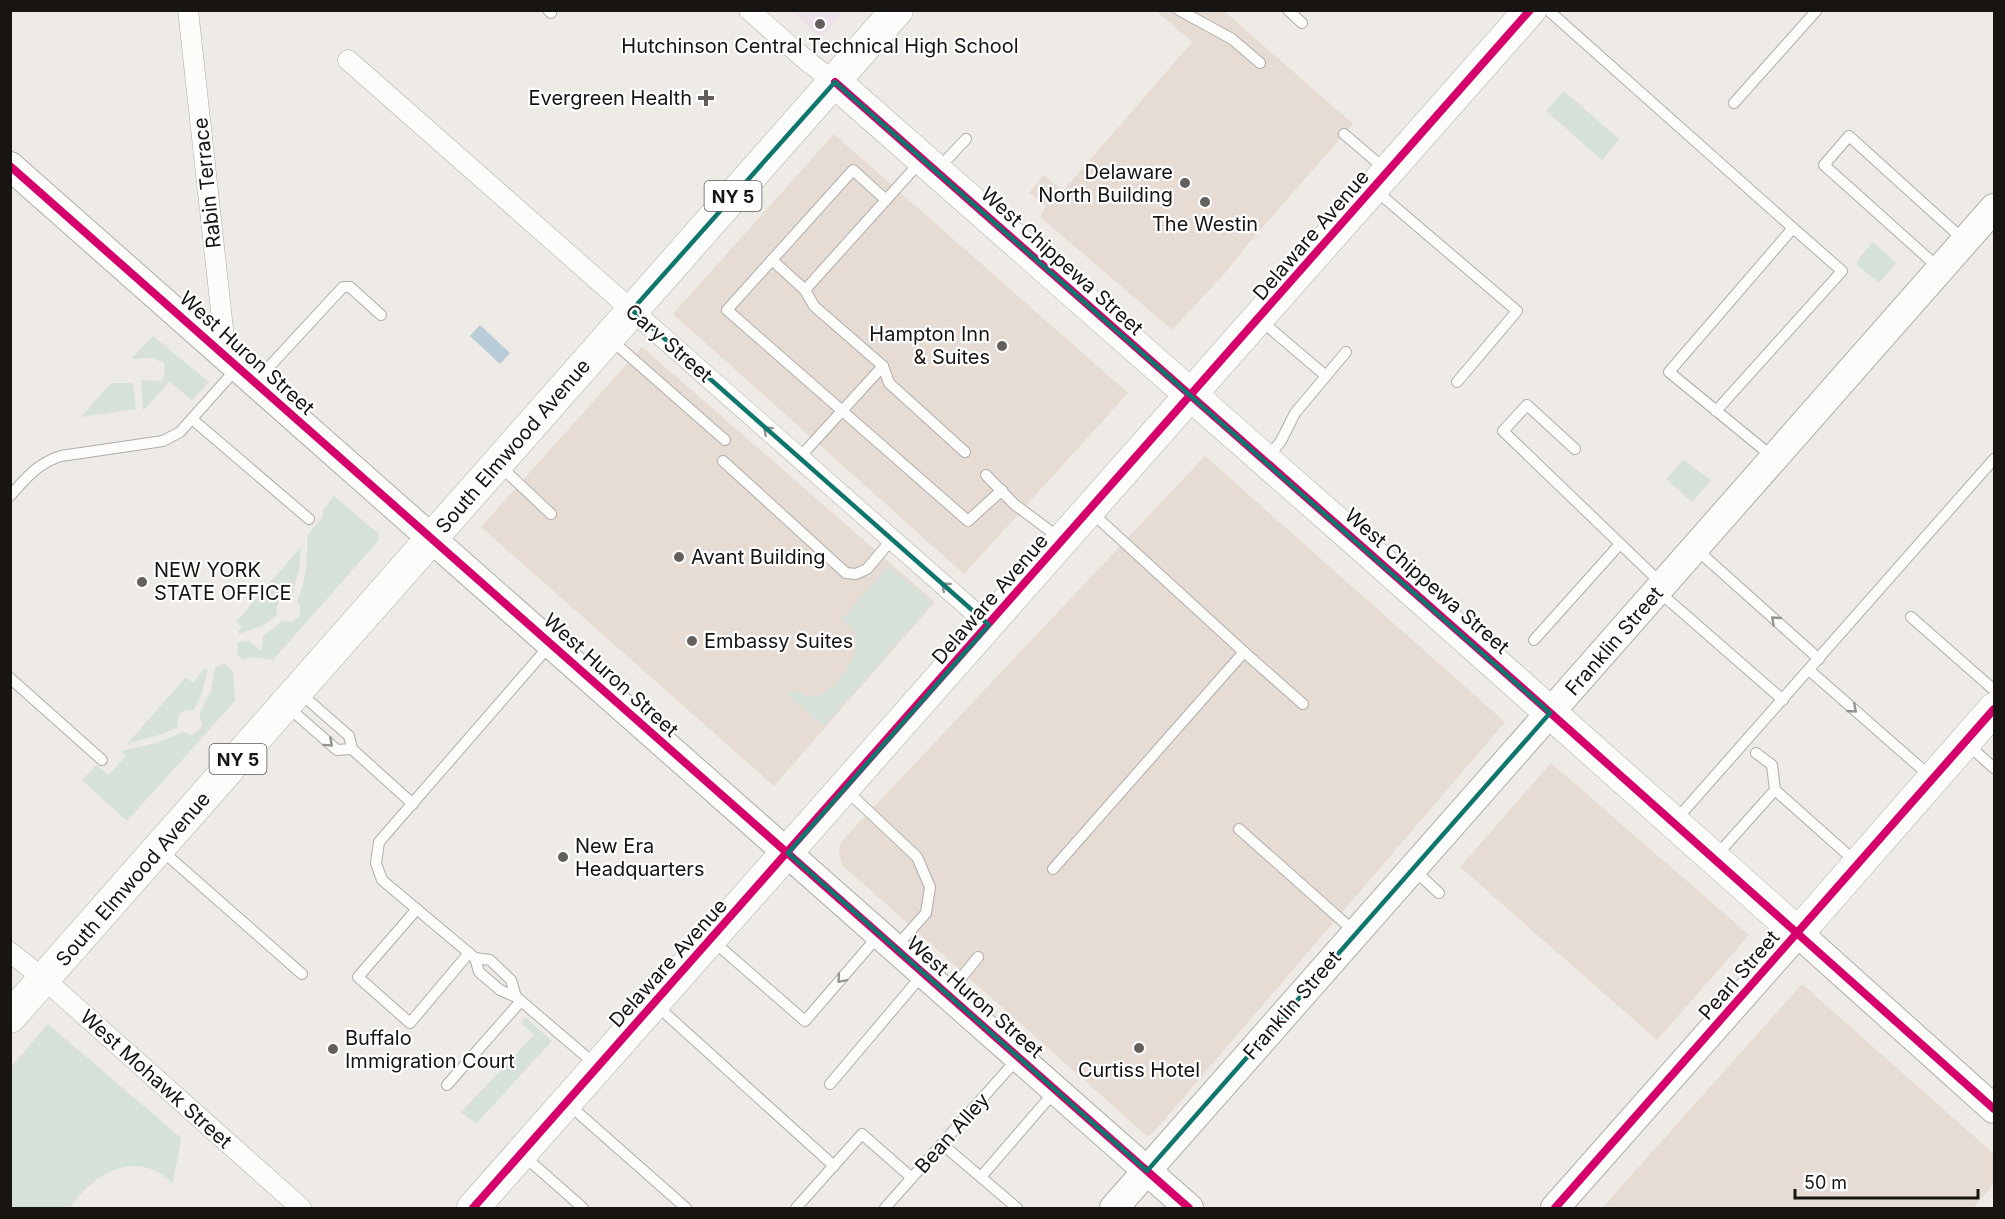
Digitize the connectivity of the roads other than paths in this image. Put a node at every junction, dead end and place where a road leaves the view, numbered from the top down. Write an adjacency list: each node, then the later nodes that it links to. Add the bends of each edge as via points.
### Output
1 (188, 10): 32 (street, Rabin Terrace)
2 (749, 10): 12 (street, West Chippewa Street)
3 (897, 10): 12 (main road, South Elmwood Avenue)
4 (1179, 10): 11 (lane, via 1232,39)
5 (1288, 10): 9 (lane)
6 (1548, 10): 21 (lane)
7 (1817, 10): 13 (lane)
8 (1518, 15): 18 (main road, Delaware Avenue)
9 (1302, 23)
10 (348, 60): 26 (street, Cary Street)
11 (1260, 63)
12 (835, 82): 16 (main road, West Chippewa Street); 26 (main road, South Elmwood Avenue / NY 5)
13 (1734, 103)
14 (1344, 134): 18 (lane)
15 (966, 139): 16 (lane)
16 (929, 165): 19 (lane); 35 (main road, West Chippewa Street)
17 (10, 166): 32 (street, West Huron Street)
18 (1381, 180): 28 (main road, Delaware Avenue); 34 (lane, via 1517,311)
19 (886, 200): 23 (lane, via 853,170); 25 (lane)
20 (1995, 208): 22 (street, Franklin Street)
21 (1793, 228): 37 (lane, via 1669,372); 37 (lane, via 1842,271)
22 (1965, 241): 24 (street, Franklin Street); 24 (lane, via 1849,136 1824,165)
23 (772, 260): 25 (lane); 36 (lane, via 727,310)
24 (1941, 269): 43 (street, Franklin Street)
25 (805, 290): 31 (lane, via 814,306)
26 (632, 310): 29 (main road, South Elmwood Avenue / NY 5); 42 (street, Cary Street, one-way to 26)
27 (381, 315): 32 (lane, via 350,287 343,287)
28 (1259, 319): 33 (lane); 35 (main road, Delaware Avenue)
29 (608, 338): 39 (lane); 47 (main road, South Elmwood Avenue / NY 5)
30 (1346, 352): 33 (lane)
31 (883, 366): 36 (lane); 41 (lane, via 889,383)
32 (240, 368): 38 (lane); 54 (street, West Huron Street)
33 (1326, 376): 45 (lane)
34 (1457, 382)
35 (1191, 396): 45 (main road, West Chippewa Street); 51 (main road, Delaware Avenue)
36 (842, 411): 42 (lane); 49 (lane, via 968,520)
37 (1716, 411): 43 (lane)
38 (192, 419): 50 (lane, via 180,432 163,441 48,460); 53 (lane)
39 (725, 440)
40 (1575, 449): 57 (lane, via 1527,405 1503,431)
41 (965, 452)
42 (799, 458): 55 (street, Cary Street)
43 (1774, 458): 58 (street, Franklin Street)
44 (1995, 459): 65 (lane)
45 (1264, 460): 73 (main road, West Chippewa Street)
46 (723, 461): 55 (lane, via 846,573 867,569)
47 (497, 464): 52 (lane); 54 (main road, South Elmwood Avenue / NY 5)
48 (986, 475): 49 (lane)
49 (1002, 490): 56 (lane, via 1014,504)
50 (10, 496)
51 (1089, 511): 56 (main road, Delaware Avenue); 64 (lane)
52 (551, 514)
53 (309, 519)
54 (432, 538): 63 (street, West Huron Street); 69 (main road, South Elmwood Avenue / NY 5)
55 (892, 539): 61 (street, Cary Street, one-way to 55)
56 (1063, 541): 61 (main road, Delaware Avenue)
57 (1620, 544): 59 (lane); 62 (lane)
58 (1695, 549): 59 (street, Franklin Street); 65 (lane, one-way to 58)
59 (1660, 588): 70 (lane); 73 (street, Franklin Street)
60 (1911, 617): 68 (lane)
61 (989, 625): 80 (main road, Delaware Avenue)
62 (1534, 640)
63 (551, 644): 82 (lane); 86 (street, West Huron Street)
64 (1244, 652): 71 (lane); 89 (lane)
65 (1819, 659): 66 (lane)
66 (1809, 670): 70 (lane); 79 (lane, one-way to 79)
67 (10, 678): 77 (lane)
68 (1995, 690)
69 (292, 698): 75 (lane, via 349,736); 75 (lane, one-way to 75, via 337,750); 85 (main road, South Elmwood Avenue / NY 5)
70 (1783, 700): 83 (lane)
71 (1303, 704)
72 (1995, 709): 74 (main road, Pearl Street)
73 (1550, 713): 83 (main road, West Chippewa Street); 90 (street, Franklin Street)
74 (1965, 742): 78 (lane); 79 (main road, Pearl Street)
75 (352, 749): 82 (lane)
76 (1756, 753): 81 (lane, via 1772,765)
77 (102, 760)
78 (1995, 768)
79 (1933, 779): 88 (main road, Pearl Street)
80 (845, 789): 86 (main road, Delaware Avenue); 96 (lane, via 917,856 930,887 926,913)
81 (1775, 790): 87 (lane); 88 (lane)
82 (413, 804): 92 (lane, via 379,842 376,863 382,880)
83 (1674, 823): 87 (main road, West Chippewa Street)
84 (1239, 829): 93 (lane)
85 (160, 848): 100 (lane); 102 (main road, South Elmwood Avenue / NY 5)
86 (788, 853): 95 (main road, Delaware Avenue); 96 (street, West Huron Street)
87 (1714, 858): 94 (main road, West Chippewa Street)
88 (1858, 864): 94 (main road, Pearl Street)
89 (1053, 869)
90 (1413, 869): 91 (lane); 93 (street, Franklin Street)
91 (1439, 893)
92 (417, 909): 98 (lane); 98 (lane, via 358,977 410,1023)
93 (1356, 933): 117 (street, Franklin Street)
94 (1798, 933): 113 (street, West Chippewa Street); 129 (street, Pearl Street)
95 (711, 939): 96 (lane, one-way to 95, via 805,1022); 105 (main road, Delaware Avenue)
96 (887, 941): 101 (street, West Huron Street)
97 (10, 952): 102 (street, West Mohawk Street)
98 (472, 956): 104 (lane, via 490,960 511,980)
99 (978, 957): 103 (lane)
100 (302, 974)
101 (924, 974): 103 (street, West Huron Street); 109 (lane)
102 (44, 979): 106 (main road, South Elmwood Avenue / NY 5); 120 (street, West Mohawk Street)
103 (947, 994): 107 (street, West Huron Street)
104 (519, 999): 108 (lane); 110 (lane)
105 (654, 1004): 108 (main road, Delaware Avenue); 116 (lane)
106 (10, 1017)
107 (1018, 1058): 111 (street, West Huron Street); 114 (lane, Bean Alley)
108 (598, 1067): 112 (main road, Delaware Avenue)
109 (830, 1084)
110 (447, 1085)
111 (1056, 1091): 117 (street, West Huron Street); 118 (lane)
112 (566, 1103): 115 (main road, Delaware Avenue); 123 (lane)
113 (1995, 1109)
114 (942, 1144): 118 (lane); 119 (lane, Bean Alley)
115 (521, 1154): 121 (main road, Delaware Avenue); 122 (lane)
116 (834, 1166): 119 (lane, via 862,1134); 124 (lane)
117 (1147, 1171): 127 (street, Franklin Street); 128 (street, West Huron Street)
118 (981, 1177): 126 (lane)
119 (912, 1178): 125 (lane, Bean Alley)
120 (301, 1209)
121 (473, 1209)
122 (583, 1209)
123 (686, 1209)
124 (796, 1209)
125 (885, 1209)
126 (1017, 1209)
127 (1114, 1209)
128 (1189, 1209)
129 (1555, 1209)

